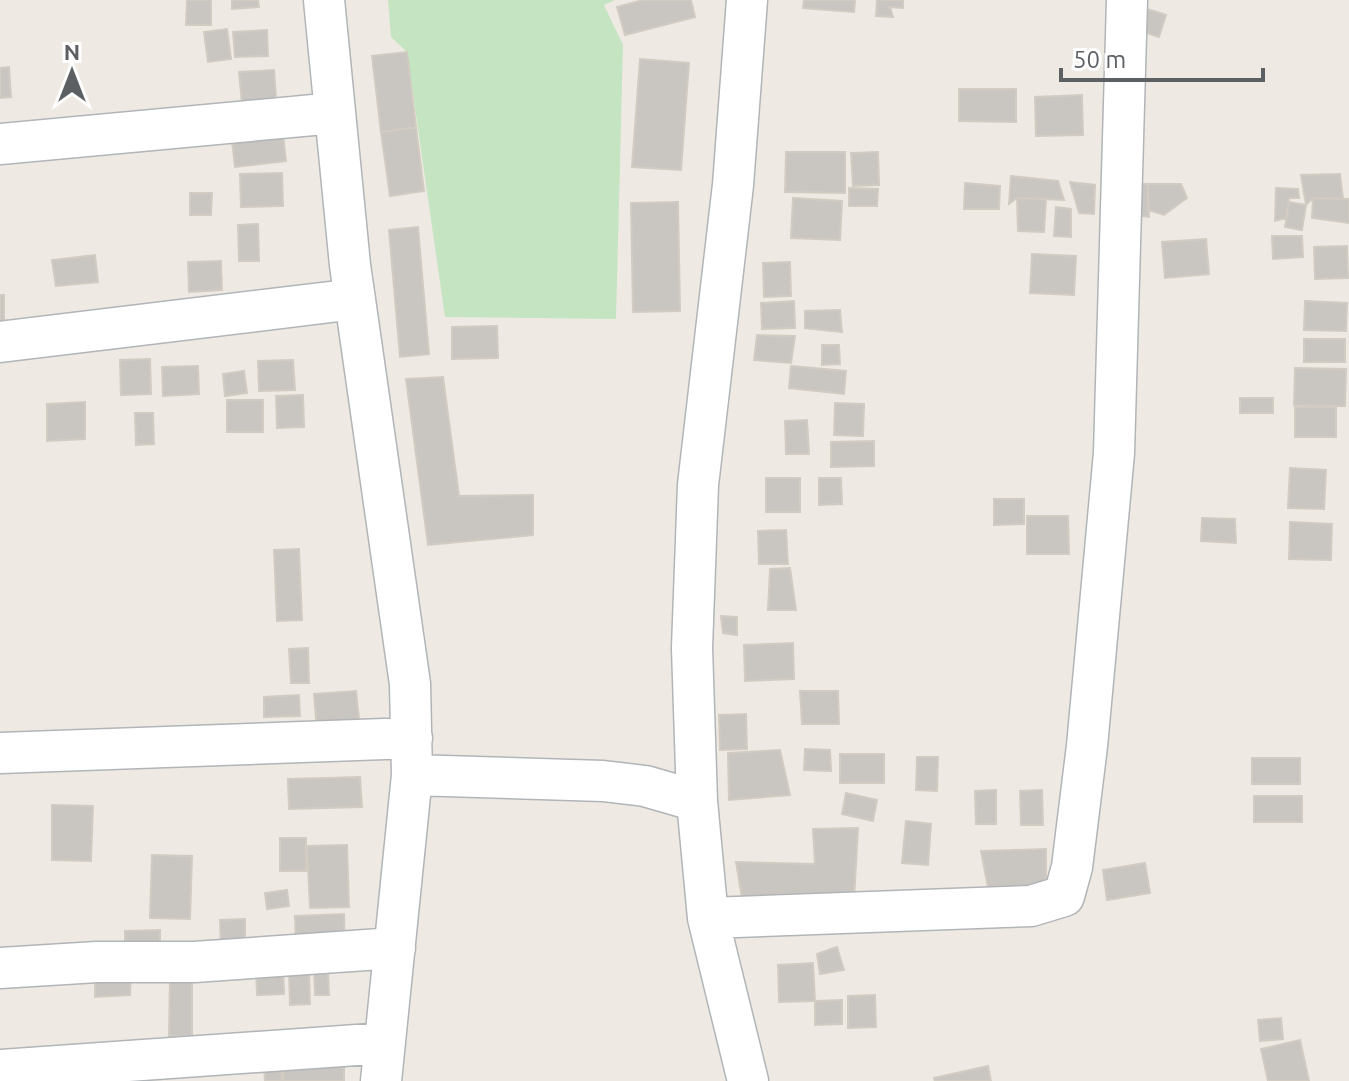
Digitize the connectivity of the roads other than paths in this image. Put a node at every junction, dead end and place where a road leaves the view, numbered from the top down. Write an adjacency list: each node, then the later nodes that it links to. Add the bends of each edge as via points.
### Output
1 (324, 0): 4 (street)
2 (747, 0): 10 (street, via 733,185 698,485 692,648)
3 (1127, 0): 11 (street, via 1114,453 1087,746 1064,896 1031,906)
4 (335, 113): 5 (street); 6 (street)
5 (0, 144)
6 (355, 299): 7 (street); 9 (street, via 402,612)
7 (0, 342)
8 (0, 753): 9 (street)
9 (412, 756): 10 (street, via 645,786); 12 (street)
10 (697, 801): 11 (street)
11 (708, 918): 16 (street)
12 (395, 948): 13 (street); 14 (street)
13 (0, 968)
14 (383, 1062): 15 (street)
15 (0, 1070)
16 (748, 1081)

